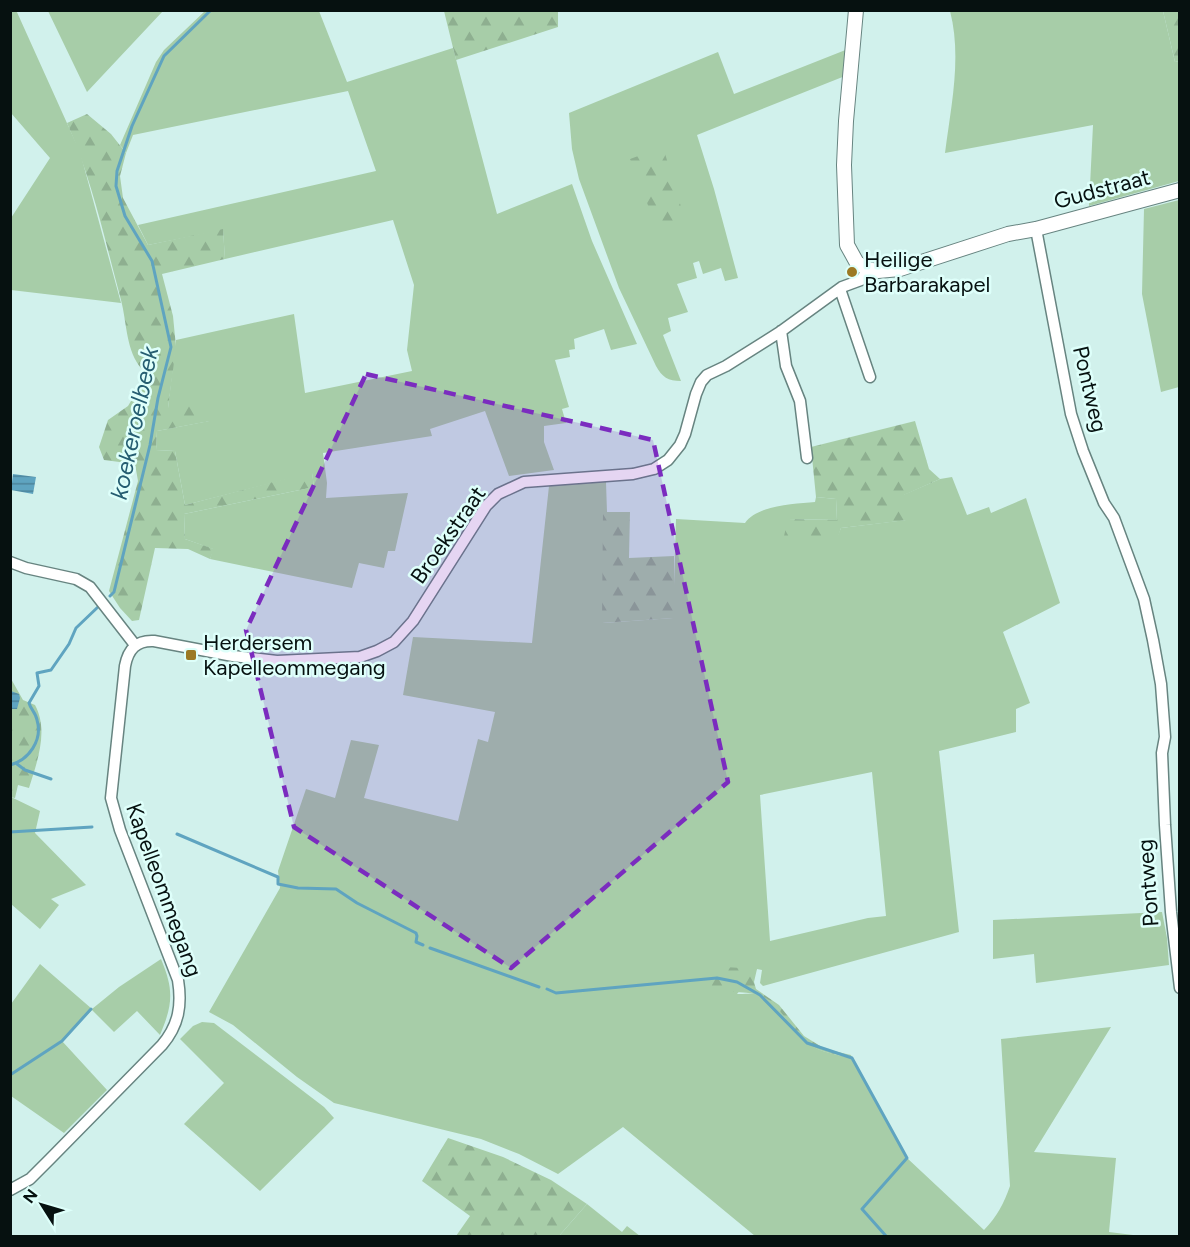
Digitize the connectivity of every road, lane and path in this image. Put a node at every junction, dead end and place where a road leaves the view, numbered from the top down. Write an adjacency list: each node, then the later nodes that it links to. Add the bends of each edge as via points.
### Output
1 (856, 10): 4 (street, via 844,165 847,245 857,263)
2 (1179, 190): 3 (street, Gudstraat)
3 (1036, 229): 4 (street, via 1008,234 900,269); 11 (street, Pontweg, via 1071,414 1144,599 1153,640 1165,737 1165,825)
4 (868, 269): 5 (street, Broekstraat, via 861,280)
5 (840, 289): 6 (street, Broekstraat); 7 (street)
6 (782, 331): 8 (street, via 786,366 800,401); 10 (street, Broekstraat, via 707,375 696,394 681,445 654,469 524,482 498,494 486,506 413,621 394,642 377,651 360,657 277,661 154,641)
7 (870, 377)
8 (807, 458)
9 (10, 562): 10 (street, via 76,579 90,587)
10 (135, 645): 12 (street, Kapelleommegang, via 124,666 111,798 178,980 178,1016 162,1045 43,1166)
11 (1179, 987)
12 (10, 1190)

